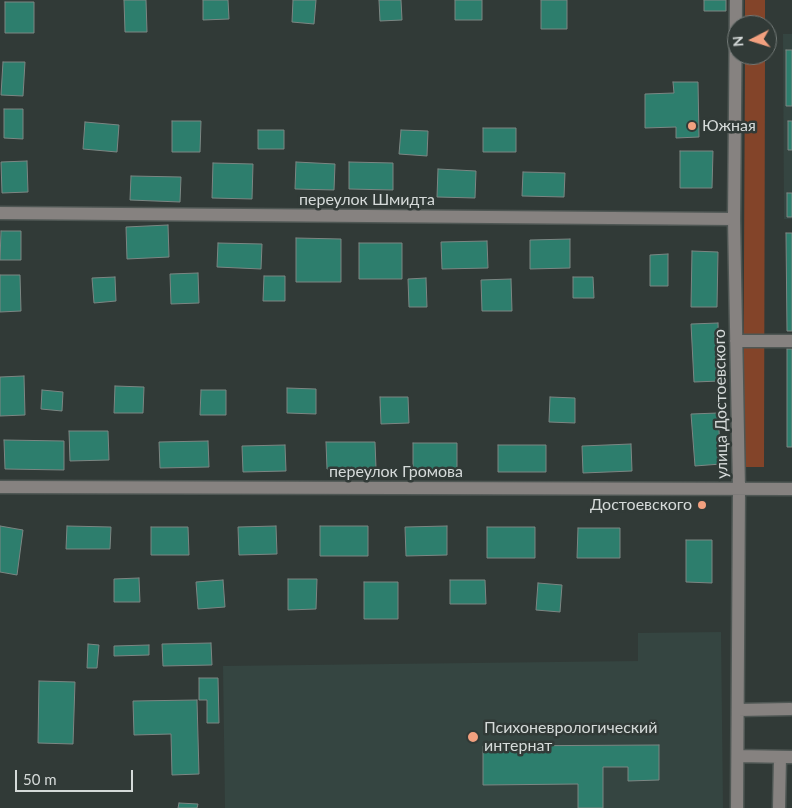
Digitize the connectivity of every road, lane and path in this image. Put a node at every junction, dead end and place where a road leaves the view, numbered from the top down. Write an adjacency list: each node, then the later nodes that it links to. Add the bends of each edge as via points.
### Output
1 (736, 0): 3 (street, улица Достоевского)
2 (0, 213): 3 (street, переулок Шмидта)
3 (734, 219): 4 (street, улица Достоевского)
4 (736, 341): 5 (street); 7 (street, улица Достоевского)
5 (792, 341)
6 (0, 486): 7 (street, переулок Громова)
7 (739, 489): 8 (street, переулок Громова); 10 (street, улица Достоевского)
8 (792, 489)
9 (790, 709): 10 (street)
10 (738, 710): 11 (street, улица Достоевского)
11 (738, 756): 12 (street); 13 (street, улица Достоевского)
12 (786, 757): 14 (street)
13 (737, 808)
14 (779, 808)

